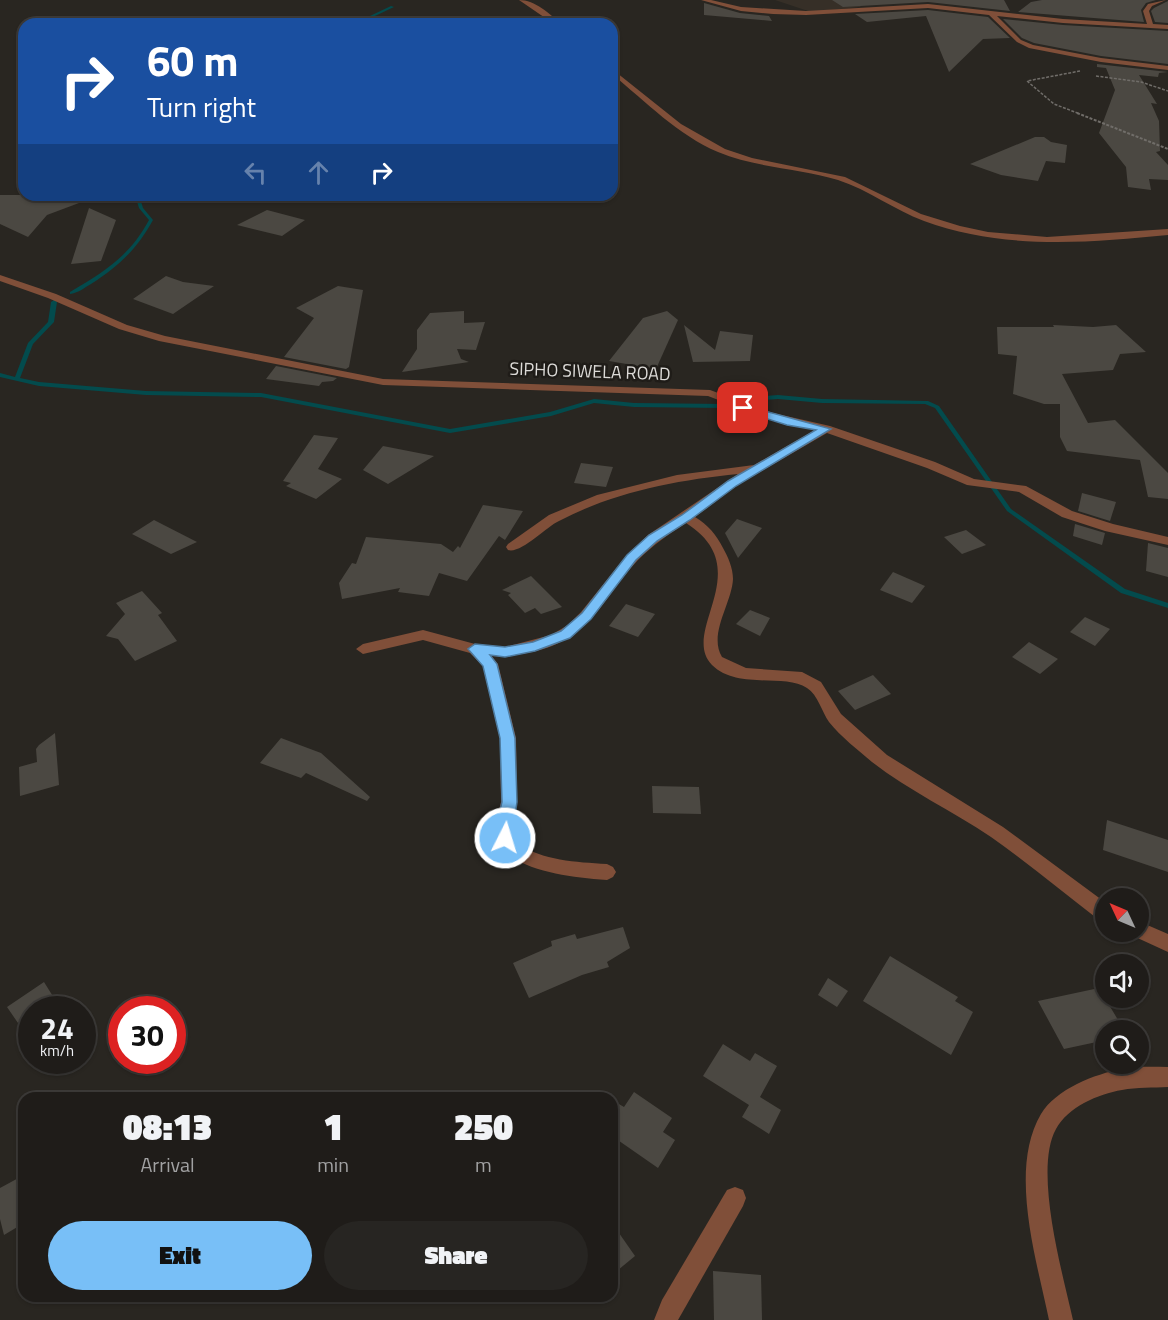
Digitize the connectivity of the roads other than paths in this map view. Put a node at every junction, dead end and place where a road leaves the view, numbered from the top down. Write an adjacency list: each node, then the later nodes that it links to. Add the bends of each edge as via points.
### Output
1 (522, 0): 9 (street)
2 (704, 0): 7 (street, via 741,9 788,13)
3 (900, 0): 6 (street)
4 (1163, 0): 10 (street, via 1146,11)
5 (878, 1): 7 (street)
6 (924, 5): 7 (street); 8 (street)
7 (869, 8)
8 (990, 12): 10 (street, via 1063,21); 12 (street, via 1024,44 1088,58)
9 (550, 18)
10 (1150, 25): 11 (street)
11 (1168, 27)
12 (1168, 68)
13 (618, 76): 14 (street, via 716,148 747,159 842,179 941,224 982,234 1042,240)
14 (1168, 232)
15 (0, 278): 16 (street, SIPHO SIWELA ROAD, via 163,339 383,382 710,393 791,423)
16 (826, 429): 17 (street); 19 (street, SIPHO SIWELA ROAD, via 971,482 1022,489 1067,514)
17 (758, 468): 18 (street); 20 (street, via 689,476 612,495 552,519)
18 (686, 517): 22 (street, via 653,538 632,558 586,616 565,634 505,652); 24 (street, via 705,530 726,576 710,647 716,660 748,674 810,682 836,718 881,760 997,832)
19 (1168, 541)
20 (513, 547)
21 (363, 649): 22 (street, via 423,635)
22 (475, 649): 23 (street, via 490,664 508,738 509,802 504,826 508,847 537,863)
23 (607, 872)
24 (1095, 906)
25 (1149, 934): 26 (street)
26 (1168, 943)
27 (1168, 1077): 30 (street, via 1119,1079 1084,1092 1061,1107 1048,1123 1037,1151 1039,1205)
28 (735, 1198): 29 (street)
29 (666, 1320)
30 (1061, 1320)

